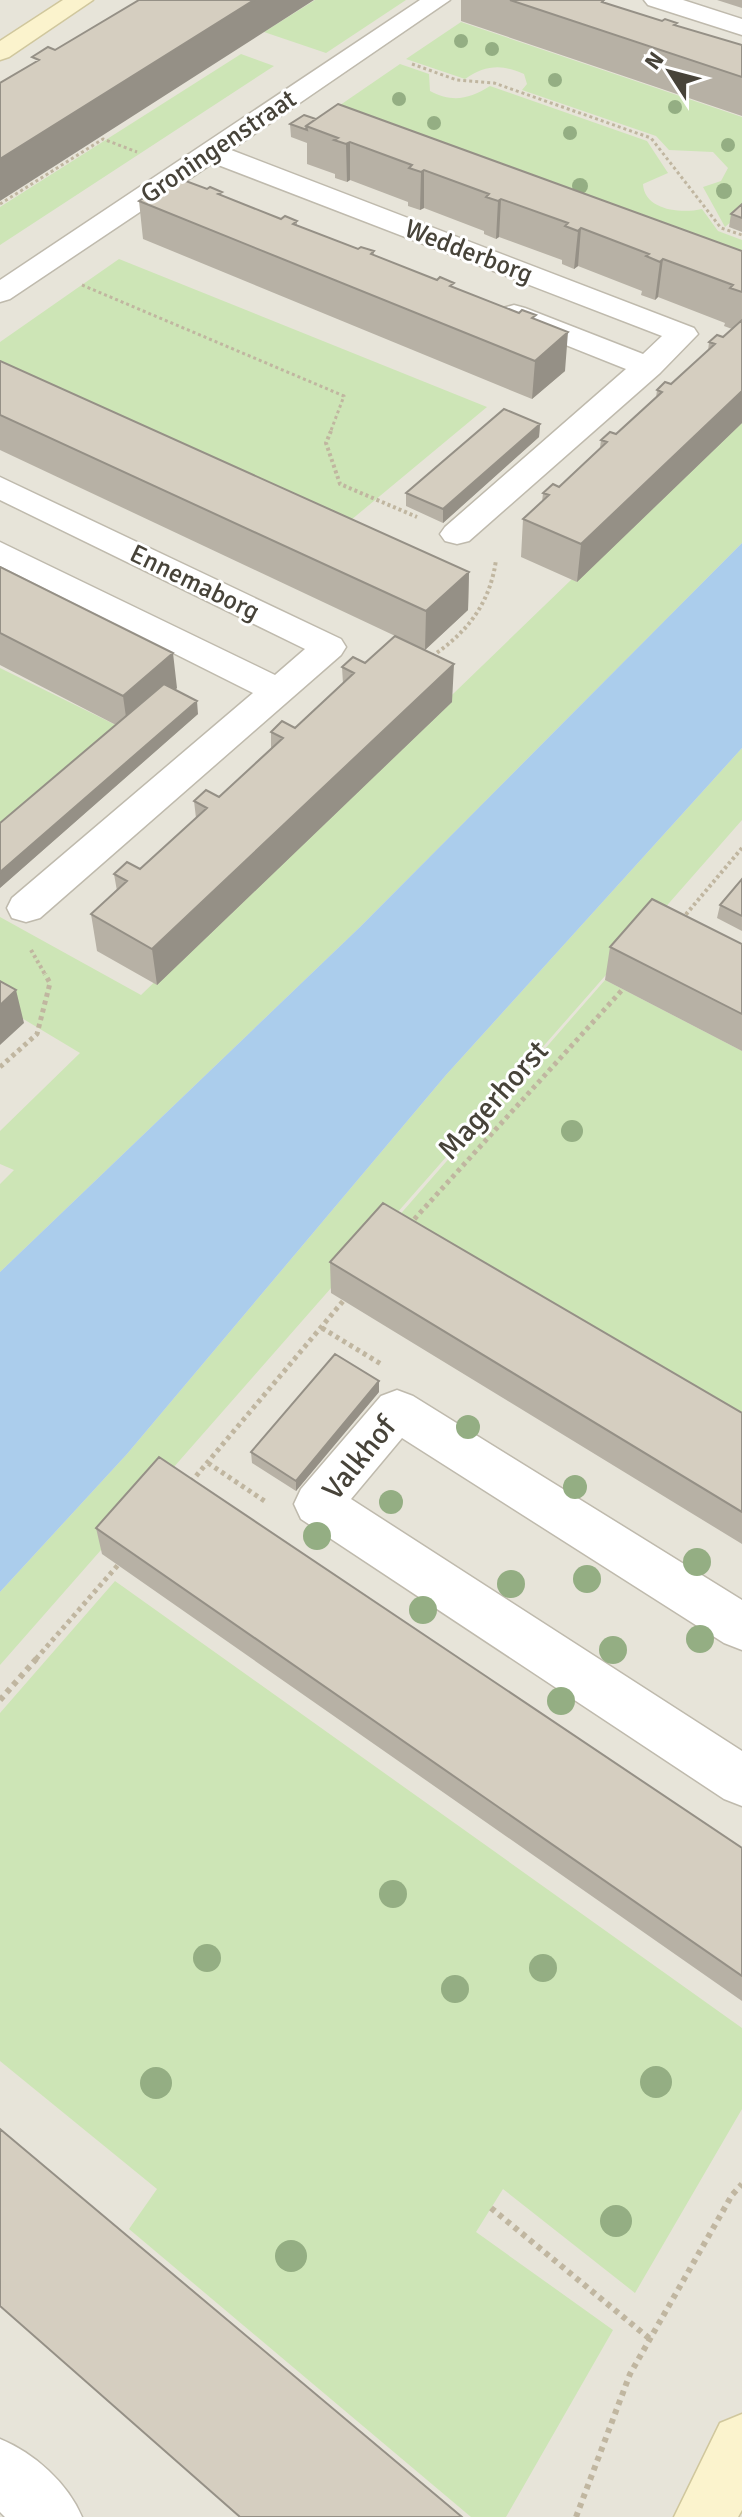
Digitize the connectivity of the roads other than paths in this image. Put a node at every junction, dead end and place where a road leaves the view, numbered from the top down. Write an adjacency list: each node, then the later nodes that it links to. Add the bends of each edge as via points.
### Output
1 (80, 0): 5 (main road)
2 (437, 0): 8 (street, Groningenstraat)
3 (657, 0): 4 (street)
4 (742, 27)
5 (25, 33): 6 (main road); 7 (main road)
6 (0, 44)
7 (0, 52)
8 (210, 152): 9 (street, Groningenstraat); 13 (street, Wedderborg, via 683,334)
9 (169, 179): 10 (street); 11 (street, Groningenstraat)
10 (198, 191)
11 (0, 293)
12 (489, 304): 13 (street, Wedderborg)
13 (649, 367): 15 (street, Wedderborg)
14 (0, 487): 17 (street, Ennemaborg, via 329,647)
15 (457, 534)
16 (0, 553): 17 (street, Ennemaborg)
17 (278, 691): 18 (street, Ennemaborg)
18 (26, 908)
19 (742, 1627): 20 (street, Valkhof, via 397,1410 318,1504)
20 (742, 1781)
21 (742, 2445): 24 (main road)
22 (0, 2470): 23 (street)
23 (51, 2517)
24 (705, 2517)

